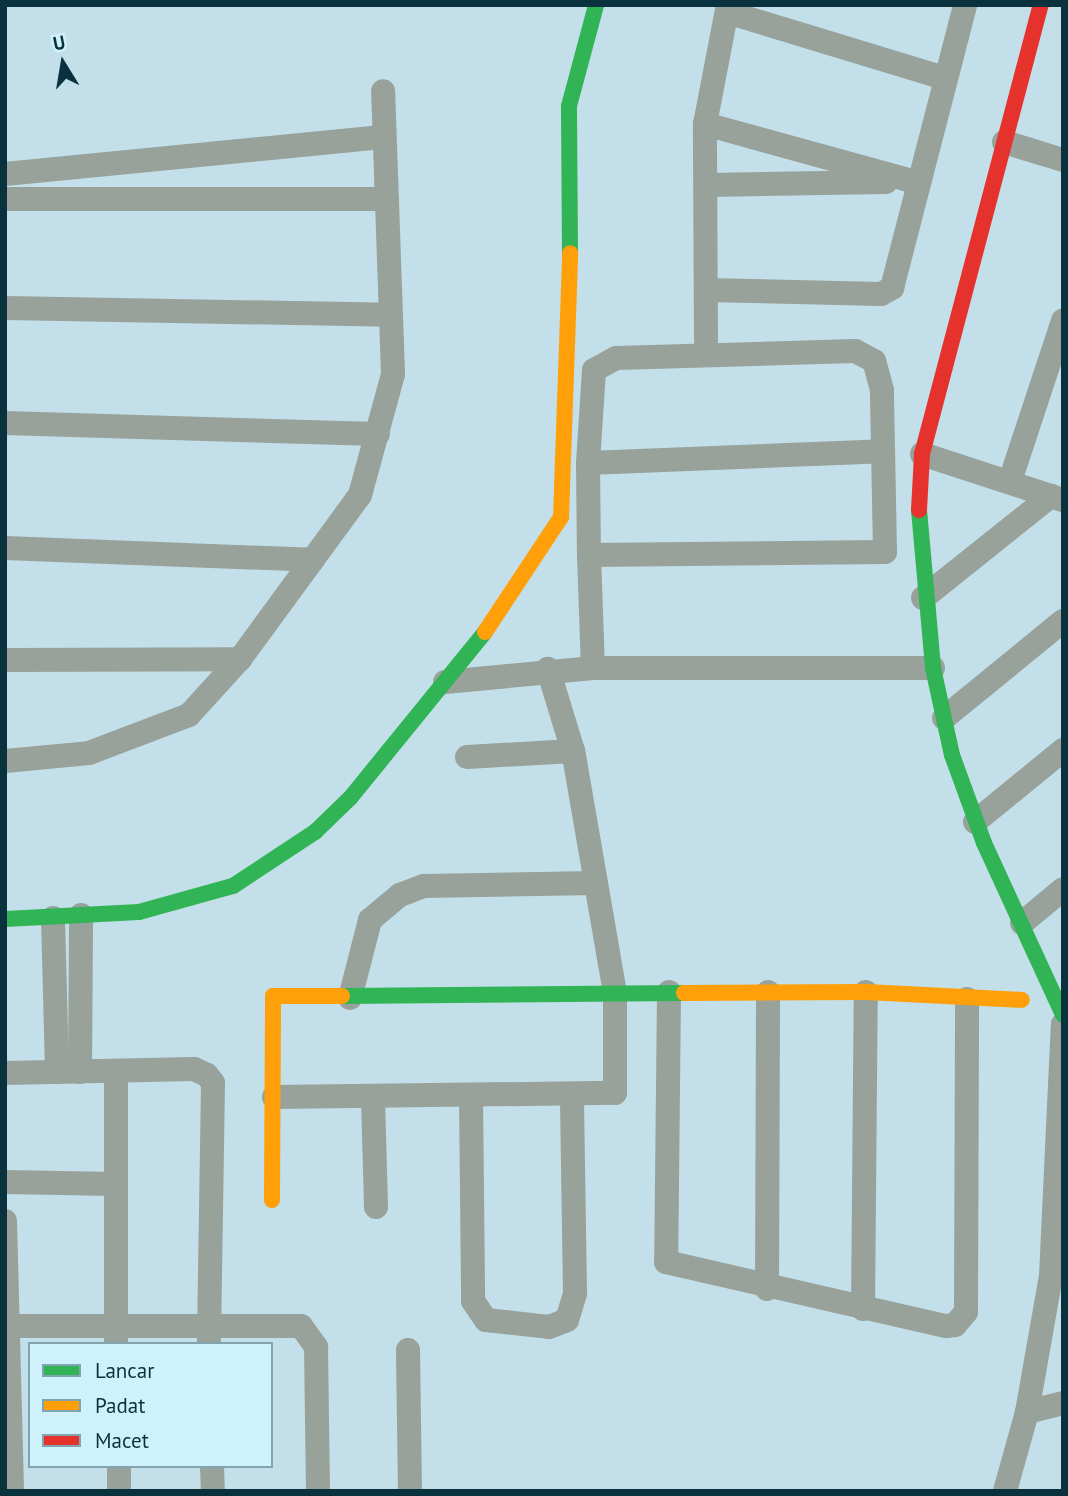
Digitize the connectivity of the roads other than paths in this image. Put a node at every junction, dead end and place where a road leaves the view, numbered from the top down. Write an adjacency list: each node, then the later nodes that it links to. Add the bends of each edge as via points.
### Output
1 (596, 5): 38 (street, via 569,106 571,347 561,517 503,609)
2 (965, 5): 5 (street)
3 (1041, 5): 9 (street)
4 (727, 9): 5 (street); 7 (street)
5 (944, 78): 12 (street)
6 (383, 91): 8 (street)
7 (705, 124): 12 (street); 13 (street)
8 (382, 137): 11 (street); 15 (street)
9 (1004, 142): 10 (street); 24 (street)
10 (1063, 160)
11 (5, 174)
12 (916, 182): 13 (street); 16 (street, via 888,292)
13 (708, 185): 16 (street)
14 (5, 199): 15 (street)
15 (387, 199): 18 (street)
16 (706, 290): 20 (street)
17 (5, 308): 18 (street)
18 (389, 315): 22 (street, via 393,373)
19 (1063, 321): 26 (street)
20 (706, 341)
21 (5, 423): 22 (street)
22 (378, 434): 30 (street, via 360,495)
23 (883, 451): 25 (street); 25 (street, via 880,382 874,361 864,354 616,358 594,370 591,381); 29 (street, via 885,552)
24 (922, 454): 26 (street); 31 (street)
25 (588, 463): 29 (street)
26 (1010, 481): 27 (street)
27 (1057, 498): 31 (street)
28 (5, 548): 30 (street)
29 (589, 555): 35 (street)
30 (313, 560): 33 (street)
31 (923, 598): 36 (street)
32 (1063, 621): 39 (street)
33 (240, 659): 34 (street); 43 (street, via 188,715 89,753)
34 (5, 660)
35 (593, 668): 36 (street); 37 (street)
36 (933, 668): 39 (street)
37 (548, 669): 38 (street); 41 (street)
38 (445, 682): 47 (street, via 406,722 351,797 315,832 233,886 162,908)
39 (944, 718): 44 (street)
40 (1063, 750): 44 (street)
41 (573, 751): 42 (street); 45 (street)
42 (467, 757)
43 (5, 761)
44 (975, 822): 50 (street)
45 (595, 883): 54 (street); 55 (street, via 424,886 400,895 370,920)
46 (1063, 889): 50 (street)
47 (80, 915): 48 (street); 61 (street)
48 (53, 918): 49 (street); 61 (street)
49 (5, 919)
50 (1022, 923): 58 (street)
51 (669, 992): 52 (street); 54 (street); 75 (street, via 663,1256 682,1270)
52 (768, 992): 53 (street); 75 (street)
53 (866, 992): 56 (street); 76 (street)
54 (615, 993): 55 (street); 63 (street, via 615,1093)
55 (350, 998): 64 (street, via 272,996)
56 (967, 999): 57 (street); 76 (street, via 966,1312 946,1326)
57 (1022, 1000)
58 (1063, 1015)
59 (1063, 1024): 67 (street)
60 (116, 1071): 61 (street); 69 (street); 79 (street, via 194,1069 214,1083)
61 (69, 1072): 62 (street)
62 (5, 1073)
63 (572, 1096): 65 (street); 65 (street, via 575,1293 567,1320 549,1326 486,1320 473,1301)
64 (274, 1097): 66 (street); 70 (street)
65 (471, 1097): 66 (street)
66 (373, 1099): 71 (street)
67 (1061, 1138): 73 (street)
68 (5, 1182): 69 (street)
69 (115, 1184): 78 (street)
70 (272, 1200)
71 (376, 1208)
72 (5, 1221): 74 (street)
73 (1057, 1271): 82 (street)
74 (6, 1282): 77 (street)
75 (767, 1289): 76 (street)
76 (863, 1309)
77 (8, 1326): 78 (street); 81 (street)
78 (116, 1334): 79 (street)
79 (209, 1335): 88 (street, via 288,1323 312,1337)
80 (408, 1350): 89 (street)
81 (6, 1386): 85 (street)
82 (1049, 1405): 90 (street)
83 (119, 1468): 86 (street)
84 (212, 1468): 87 (street)
85 (12, 1491)
86 (119, 1491)
87 (213, 1491)
88 (318, 1491)
89 (410, 1491)
90 (1005, 1491)

